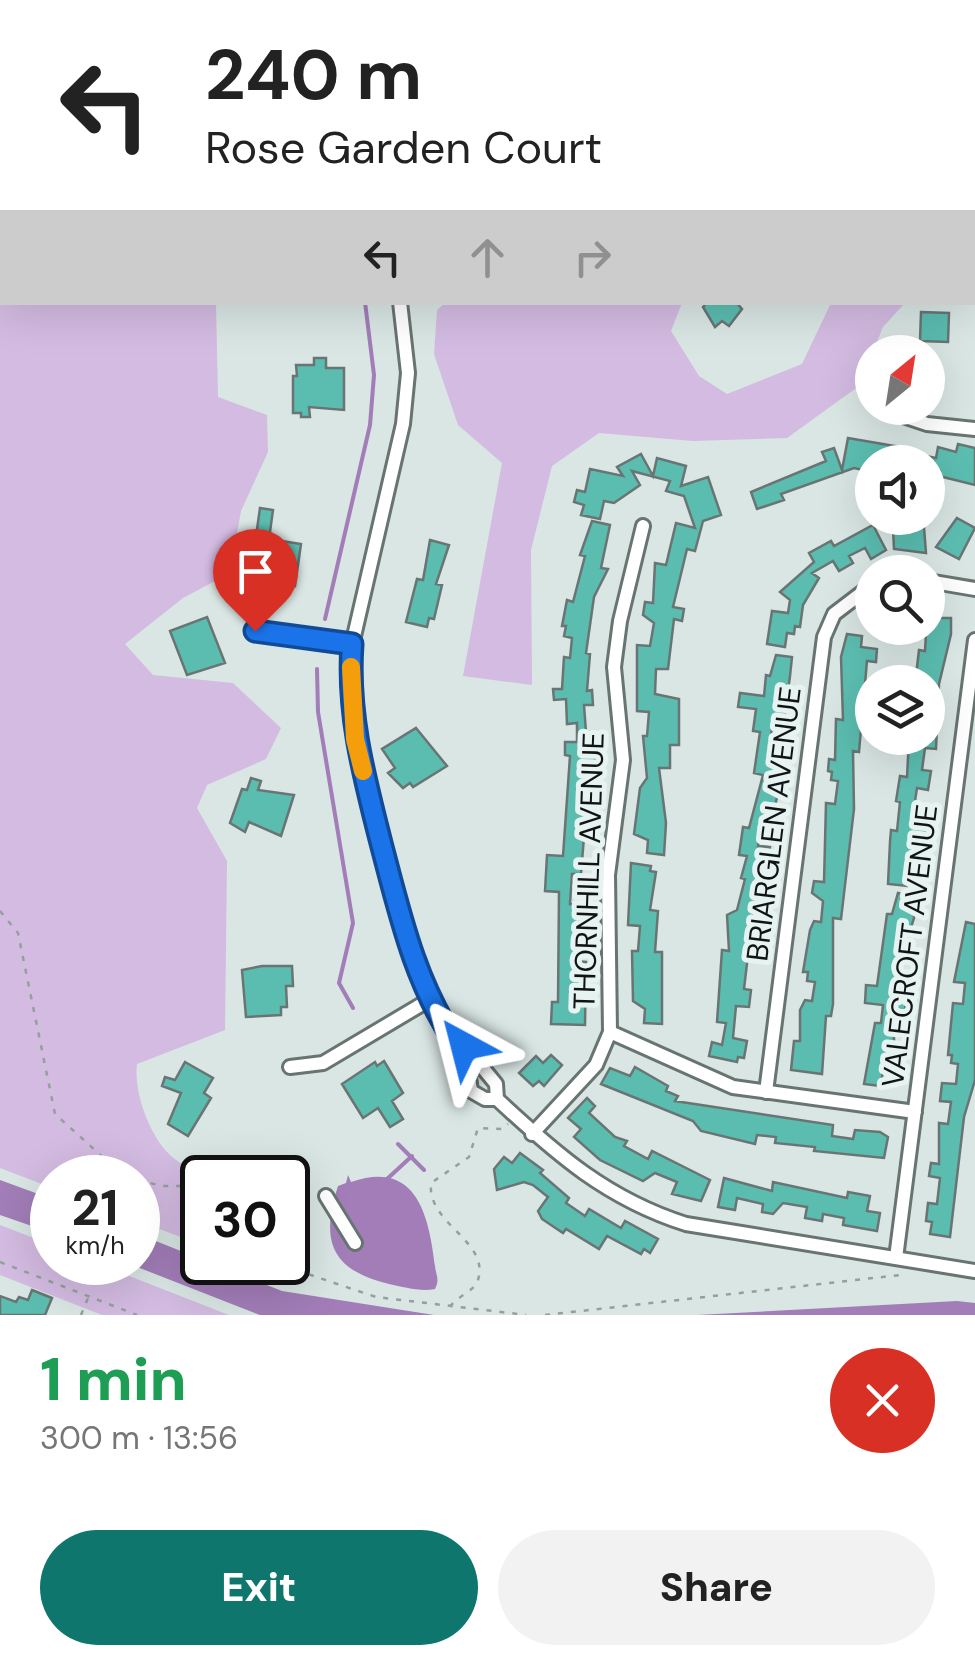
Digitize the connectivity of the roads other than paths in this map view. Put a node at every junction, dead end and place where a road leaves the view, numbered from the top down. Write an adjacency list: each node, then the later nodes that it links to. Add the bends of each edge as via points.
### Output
1 (400, 305): 10 (street, via 408,372 403,424)
2 (937, 425): 3 (street)
3 (975, 429)
4 (643, 526): 12 (street, THORNHILL AVENUE, via 614,666 623,760 608,875)
5 (945, 584): 6 (street)
6 (975, 590)
7 (855, 598): 15 (street, BRIARGLEN AVENUE, via 834,614 824,637)
8 (255, 631): 10 (street)
9 (975, 640): 17 (street, VALECROFT AVENUE)
10 (352, 644): 11 (street, via 355,739 410,954)
11 (429, 1000): 13 (street, via 323,1063); 14 (street)
12 (610, 1032): 15 (street, via 720,1084); 18 (street, THORNHILL AVENUE, via 596,1065)
13 (290, 1066)
14 (474, 1068): 16 (street, via 496,1084); 16 (street, via 471,1091)
15 (766, 1092): 17 (street)
16 (497, 1099): 18 (street)
17 (915, 1112): 21 (street, VALECROFT AVENUE)
18 (532, 1134): 21 (street, via 597,1185 659,1216)
19 (326, 1196): 20 (street)
20 (354, 1244)
21 (902, 1259): 22 (street)
22 (975, 1271)

